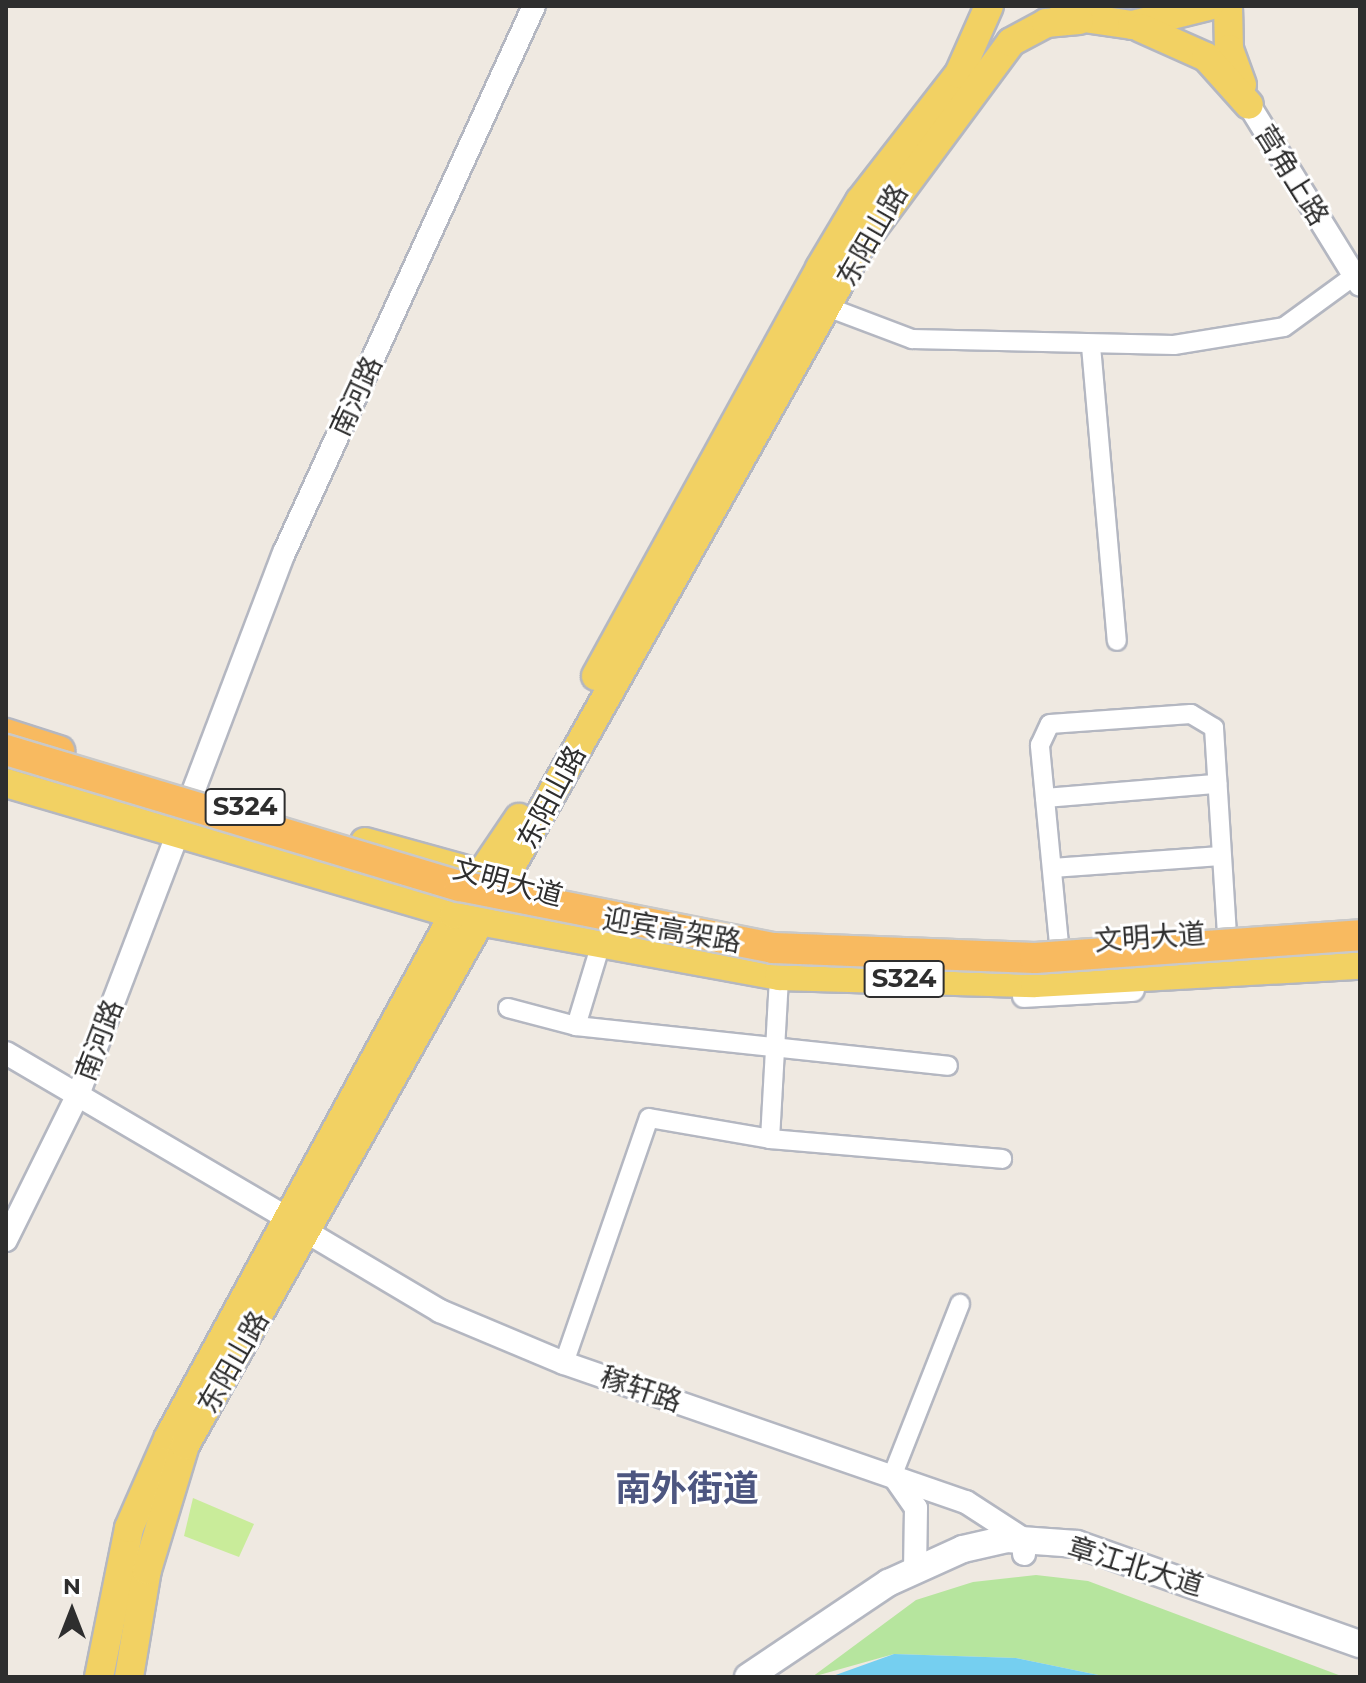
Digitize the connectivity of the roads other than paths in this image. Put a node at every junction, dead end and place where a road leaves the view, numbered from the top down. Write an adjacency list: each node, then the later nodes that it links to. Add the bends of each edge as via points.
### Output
1 (534, 6): 18 (street, 南河路, via 284,553)
2 (989, 6): 23 (main road, 东阳山路, via 959,74 860,201 820,268)
3 (1040, 6): 5 (main road)
4 (1221, 8): 6 (main road); 7 (main road)
5 (1079, 20): 6 (main road); 9 (main road, 东阳山路, via 1028,29 971,89 884,209)
6 (1132, 25): 7 (main road, via 1206,57)
7 (1249, 105): 8 (street, 营角上路)
8 (1357, 280): 10 (street, via 1284,327 1174,345)
9 (830, 308): 10 (street, via 912,339); 23 (main road, 东阳山路)
10 (1091, 346): 11 (street)
11 (1117, 641)
12 (6, 735): 15 (highway)
13 (6, 750): 27 (highway, 迎宾高架路, bridge, via 460,886 773,948 1035,958)
14 (6, 771): 30 (highway, 迎宾高架路, via 457,902 771,965 1036,971)
15 (130, 774): 18 (main road, 文明大道 / S324)
16 (6, 783): 20 (main road, 文明大道 / S324)
17 (1217, 784): 19 (street); 19 (street, via 1214,728 1203,716 1050,724 1040,745); 21 (street)
18 (193, 792): 23 (main road, 文明大道 / S324)
19 (1045, 798): 22 (street)
20 (177, 835): 24 (main road, 文明大道 / S324); 39 (street, 南河路)
21 (1221, 856): 22 (street); 26 (street)
22 (1052, 868): 28 (street)
23 (496, 879): 24 (main road, 东阳山路); 28 (main road, 文明大道 / S324, via 608,908 777,937)
24 (466, 918): 29 (main road, 文明大道 / S324); 42 (main road, 东阳山路)
25 (1360, 922): 26 (main road, 文明大道 / S324)
26 (1227, 932): 28 (main road, 文明大道 / S324)
27 (1360, 935)
28 (1059, 944)
29 (599, 951): 33 (main road, 文明大道 / S324); 35 (street)
30 (1360, 951)
31 (1360, 965): 33 (main road, 文明大道 / S324, via 1035,983)
32 (1360, 975): 33 (street, via 1080,996)
33 (779, 981): 36 (street)
34 (508, 1008): 35 (street)
35 (576, 1026): 36 (street)
36 (771, 1051): 38 (street); 40 (street)
37 (6, 1053): 39 (street, 稼轩路)
38 (948, 1066)
39 (79, 1092): 42 (street, 稼轩路); 43 (street, 南河路)
40 (770, 1139): 41 (street); 45 (street, via 649,1118)
41 (1002, 1159)
42 (297, 1225): 45 (street, 稼轩路, via 440,1311); 51 (main road, 东阳山路, via 169,1437 129,1528); 52 (main road, 东阳山路, via 185,1445 147,1570)
43 (6, 1240)
44 (960, 1304): 46 (street)
45 (564, 1363): 46 (street, 稼轩路)
46 (893, 1474): 47 (street, 稼轩路, via 990,1514); 48 (street, via 916,1508)
47 (1024, 1546): 48 (main road, 章江北大道, via 963,1549); 49 (main road, 章江北大道, via 1077,1544); 50 (main road, 章江北大道, via 1153,1583); 54 (main road, 章江北大道, via 930,1574)
48 (915, 1569): 53 (main road, 章江北大道)
49 (1360, 1644)
50 (1360, 1656)
51 (101, 1663)
52 (131, 1665)
53 (748, 1677)
54 (769, 1677)

